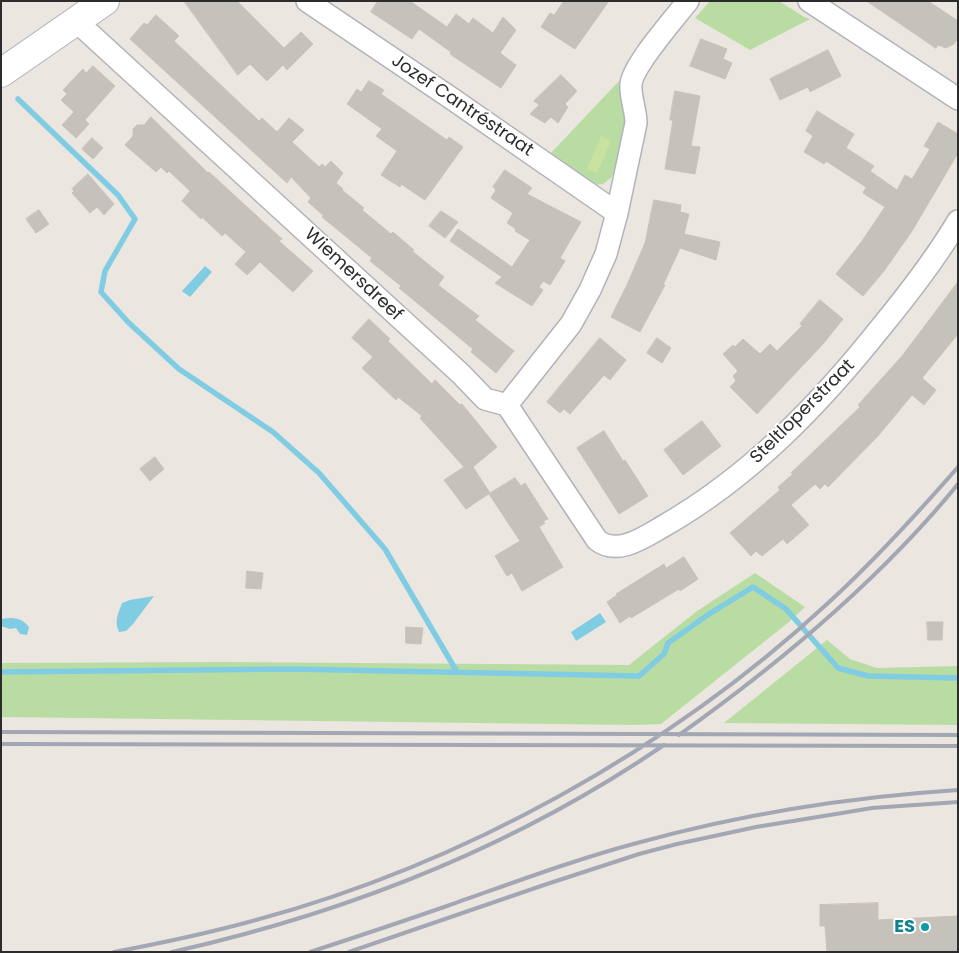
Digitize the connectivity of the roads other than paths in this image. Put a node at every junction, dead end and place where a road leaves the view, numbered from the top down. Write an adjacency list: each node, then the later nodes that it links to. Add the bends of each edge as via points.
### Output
1 (104, 1): 5 (street)
2 (307, 1): 8 (street, Jozef Cantréstraat)
3 (688, 1): 8 (street, via 636,68 631,88 636,123)
4 (809, 1): 7 (street)
5 (76, 21): 6 (street); 10 (street, Wiemersdreef, via 485,399)
6 (1, 73)
7 (958, 99)
8 (617, 213): 10 (street, via 606,254 571,324)
9 (958, 221): 10 (street, Steltloperstraat, via 909,292 857,358 821,397 758,459 720,490 651,533 619,546 611,547 597,540)
10 (507, 405)

